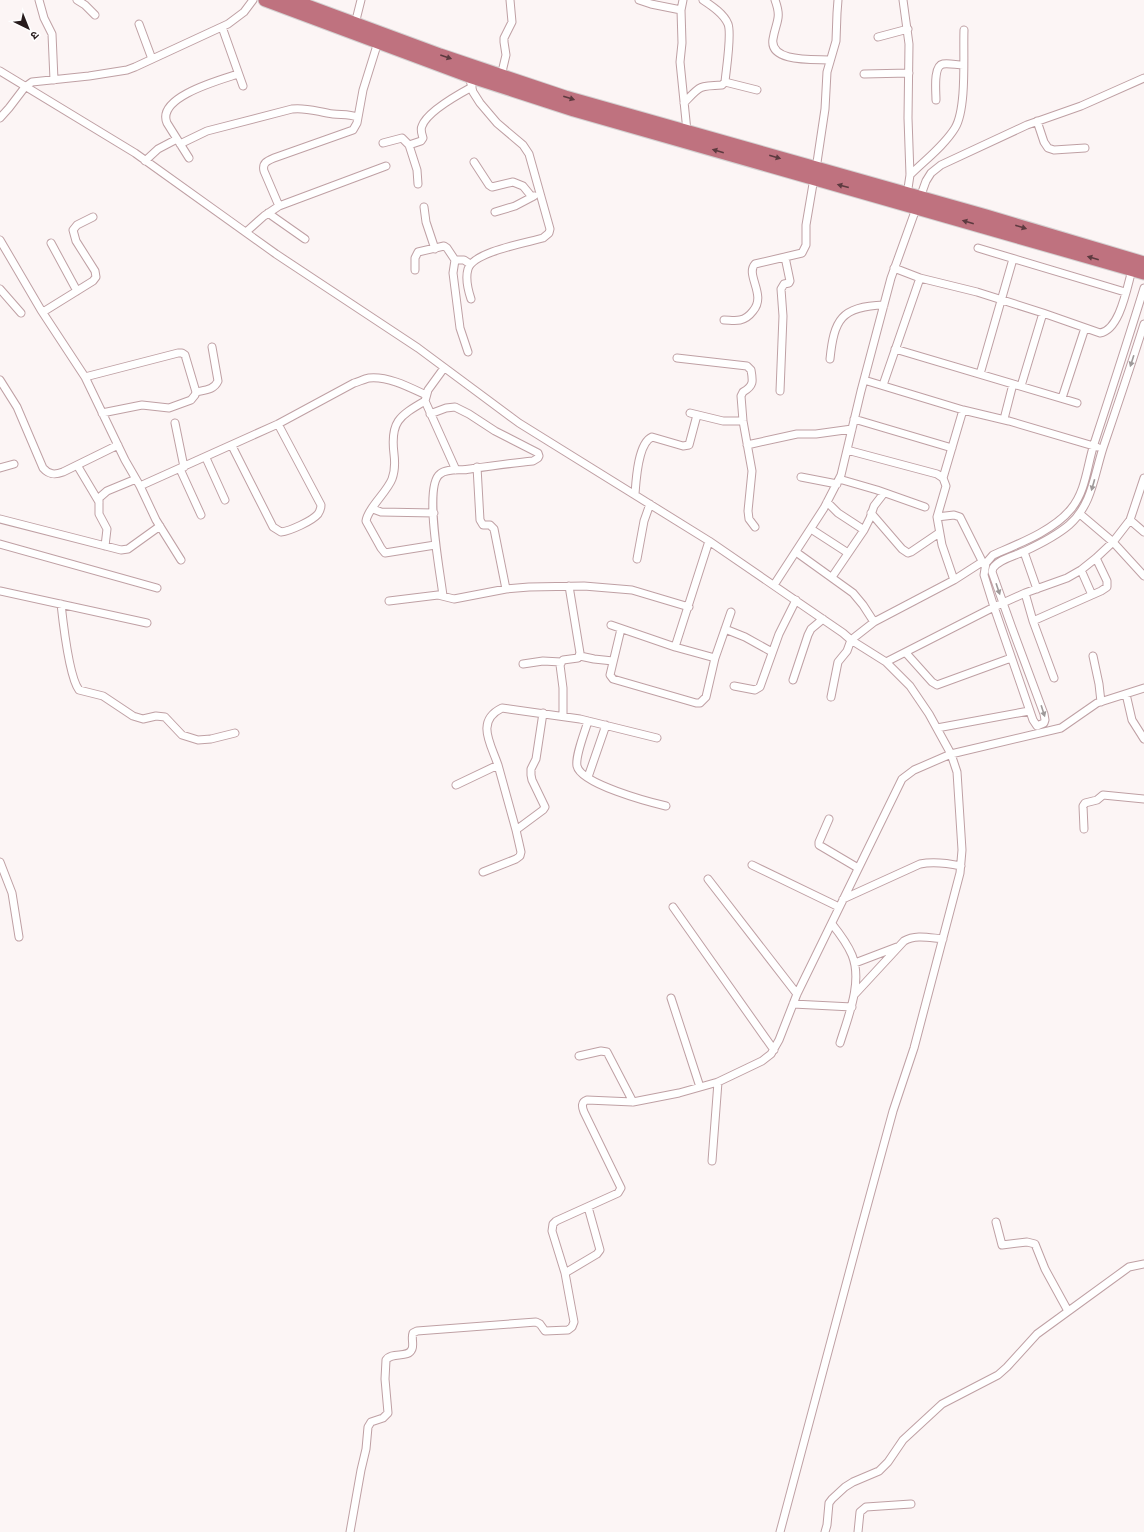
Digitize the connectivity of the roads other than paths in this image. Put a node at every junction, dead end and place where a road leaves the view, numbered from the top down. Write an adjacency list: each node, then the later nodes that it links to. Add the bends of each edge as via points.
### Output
1 (39, 0): 32 (street, via 52,34)
2 (77, 0): 15 (street)
3 (254, 0): 18 (street, via 238,18)
4 (265, 0): 22 (highway)
5 (291, 0): 17 (highway)
6 (361, 0): 17 (street)
7 (510, 0): 30 (street, via 512,22 504,38 506,55)
8 (639, 0): 14 (street)
9 (683, 0): 14 (street)
10 (703, 0): 34 (street, via 721,14 728,24)
11 (775, 0): 24 (street, via 779,16 772,43 775,49 786,57)
12 (838, 0): 24 (street, via 836,41)
13 (903, 0): 19 (street)
14 (681, 10): 39 (street, via 680,62)
15 (95, 15)
16 (139, 24): 23 (street)
17 (355, 24): 30 (highway, one-way to 30)
18 (222, 27): 23 (street); 28 (street)
19 (908, 29): 21 (street); 27 (street)
20 (964, 30): 25 (street)
21 (878, 37)
22 (378, 42): 33 (highway); 40 (street)
23 (152, 59): 32 (street, via 127,70)
24 (830, 60): 52 (street, via 826,72 825,109)
25 (963, 65): 38 (street, via 945,64 938,67); 53 (street, via 961,110 956,126)
26 (0, 71): 36 (street)
27 (909, 73): 29 (street); 53 (street)
28 (238, 74): 35 (street); 44 (street, via 182,96 168,107 164,118)
29 (864, 74)
30 (501, 76): 43 (highway, one-way to 43)
31 (1144, 78): 42 (street)
32 (54, 80): 36 (street, via 32,82)
33 (470, 81): 46 (street, via 425,121 421,127 422,140); 52 (highway, one-way to 33); 55 (street, via 473,92 486,110 508,134 526,148)
34 (725, 82): 37 (street); 39 (street, via 722,85 702,87)
35 (243, 86)
36 (23, 90): 41 (street); 49 (street)
37 (757, 90)
38 (936, 100)
39 (684, 103): 43 (street)
40 (357, 117): 44 (street, via 304,108 292,109 206,131); 59 (street, via 356,127 350,132 264,163 264,171)
41 (0, 118)
42 (1037, 122): 47 (street, via 1048,148); 58 (street, via 941,165 926,181)
43 (687, 131): 52 (highway, one-way to 52)
44 (178, 142): 48 (street); 49 (street, via 158,149)
45 (383, 143): 46 (street, via 402,138)
46 (409, 146): 54 (street, via 417,170)
47 (1085, 148)
48 (189, 158)
49 (145, 160): 64 (street)
50 (474, 162): 57 (street, via 492,187 512,182 523,186)
51 (386, 166): 59 (street)
52 (815, 173): 56 (highway); 58 (highway, one-way to 52); 70 (street, via 806,225 806,245 802,253)
53 (910, 175): 56 (street)
54 (418, 184)
55 (540, 193): 57 (street); 74 (street, via 549,222 549,233 543,238 488,252)
56 (907, 195): 58 (highway)
57 (532, 198): 61 (street)
58 (918, 203): 73 (highway, one-way to 73, via 986,216); 75 (street); 77 (highway, one-way to 58)
59 (279, 206): 62 (street)
60 (424, 207): 69 (street)
61 (495, 212)
62 (268, 213): 64 (street); 65 (street)
63 (94, 217): 81 (street, via 77,225 73,230 76,241 96,274 95,279)
64 (246, 232): 98 (street)
65 (305, 239)
66 (51, 243): 81 (street)
67 (1, 245): 86 (street)
68 (978, 248): 71 (street)
69 (434, 249): 72 (street, via 446,247); 76 (street, via 418,252)
70 (785, 257): 89 (street, via 753,266 758,297 755,310 741,320); 106 (street, via 790,281 781,289 783,316)
71 (1013, 259): 82 (street); 84 (street)
72 (456, 260): 74 (street, via 464,260); 95 (street, via 453,273 460,328)
73 (1144, 263)
74 (470, 264): 83 (street, via 467,277)
75 (894, 268): 78 (street); 85 (street)
76 (415, 270)
77 (1138, 271): 82 (street)
78 (920, 278): 84 (street); 94 (street)
79 (1144, 288): 123 (street)
80 (0, 289): 88 (street)
81 (77, 291): 86 (street)
82 (1125, 292): 91 (street, via 1118,319 1110,328 1100,333)
83 (471, 299)
84 (1002, 301): 87 (street); 99 (street)
85 (884, 305): 97 (street, via 850,311 844,316 833,334); 102 (street)
86 (43, 312): 100 (street)
87 (1043, 312): 91 (street); 105 (street)
88 (21, 313)
89 (724, 320)
90 (1144, 324): 92 (street)
91 (1085, 328): 109 (street)
92 (1142, 338): 125 (street, one-way to 125)
93 (212, 347): 107 (street, via 218,381 210,389)
94 (895, 349): 99 (street); 104 (street)
95 (468, 352)
96 (677, 358): 116 (street, via 749,367 752,385 742,394)
97 (830, 359)
98 (444, 368): 108 (street); 141 (street, via 519,423)
99 (980, 374): 103 (street)
100 (84, 377): 107 (street, via 182,353 185,355); 112 (street)
101 (0, 380): 129 (street, via 18,407 46,472 55,475)
102 (864, 380): 104 (street); 114 (street)
103 (1013, 384): 105 (street); 115 (street)
104 (883, 385): 111 (street)
105 (1021, 386): 109 (street)
106 (780, 391)
107 (196, 392): 112 (street, via 191,400 169,408 142,405)
108 (425, 398): 113 (street); 118 (street, via 396,382 369,378 354,383); 147 (street, via 402,416 393,431 394,473)
109 (1062, 398): 110 (street)
110 (1077, 403)
111 (964, 410): 115 (street); 124 (street)
112 (102, 413): 120 (street)
113 (430, 414): 130 (street, via 455,407 538,453 539,456 533,461); 133 (street)
114 (854, 419): 119 (street); 124 (street)
115 (1004, 419): 123 (street)
116 (743, 421): 121 (street); 141 (street, via 693,414 689,445 684,446 652,437 648,439 638,462)
117 (175, 423): 132 (street)
118 (278, 424): 122 (street); 122 (street, via 321,505 318,514 291,530 281,532 273,527)
119 (852, 430): 121 (street, via 797,434); 126 (street)
120 (118, 445): 129 (street); 136 (street)
121 (747, 445): 156 (street, via 752,471 748,511 749,519)
122 (232, 446): 127 (street)
123 (1094, 446): 125 (street); 172 (street, via 1081,494 1064,517 1032,538 993,555)
124 (952, 448): 135 (street)
125 (1103, 449): 150 (street, one-way to 150, via 1090,497)
126 (847, 450): 135 (street, via 937,474); 138 (street)
127 (206, 458): 132 (street); 142 (street)
128 (14, 464): 131 (street)
129 (76, 465): 143 (street)
130 (477, 467): 133 (street); 181 (street, via 480,520 483,525 490,525 494,529)
131 (0, 468)
132 (182, 468): 139 (street); 151 (street)
133 (456, 470): 148 (street, via 442,472 435,480)
134 (801, 477): 138 (street)
135 (943, 478): 152 (street, via 946,486)
136 (136, 479): 139 (street); 143 (street, via 103,493)
137 (1144, 480): 154 (street)
138 (838, 482): 140 (street); 144 (street)
139 (140, 486): 155 (street)
140 (884, 493): 146 (street); 149 (street)
141 (635, 494): 145 (street)
142 (225, 500)
143 (98, 502): 165 (street, via 99,514 107,529)
144 (827, 502): 157 (street); 158 (street, via 838,513)
145 (650, 504): 161 (street); 170 (street)
146 (925, 507)
147 (373, 509): 148 (street, via 381,512); 164 (street, via 366,521 383,552)
148 (434, 513): 164 (street)
149 (871, 513): 158 (street); 160 (street, via 908,553)
150 (1080, 514): 162 (street); 167 (street, via 1049,539)
151 (201, 515)
152 (937, 517): 160 (street); 172 (street, via 960,517)
153 (0, 519): 165 (street)
154 (1130, 520): 159 (street); 162 (street)
155 (160, 526): 165 (street, via 124,550); 171 (street)
156 (755, 527)
157 (811, 529): 166 (street); 168 (street)
158 (864, 530): 168 (street)
159 (1144, 532)
160 (939, 533): 177 (street)
161 (709, 541): 178 (street); 191 (street)
162 (1113, 542): 169 (street); 175 (street)
163 (0, 544): 180 (street)
164 (435, 545): 186 (street)
165 (105, 546)
166 (796, 552): 176 (street); 178 (street)
167 (1024, 552): 174 (street, via 999,562); 182 (street)
168 (848, 553): 176 (street)
169 (1096, 558): 173 (street); 185 (street, via 1108,584)
170 (637, 559)
171 (181, 560)
172 (984, 564): 174 (street); 177 (street); 192 (street, via 984,575)
173 (1081, 570): 182 (street); 185 (street)
174 (992, 572): 189 (street, one-way to 189)
175 (1144, 576)
176 (832, 577): 196 (street, via 853,593)
177 (954, 580): 196 (street)
178 (774, 585): 187 (street)
179 (569, 586): 181 (street); 191 (street, via 632,590); 205 (street)
180 (157, 588)
181 (506, 589): 186 (street, via 454,599)
182 (1037, 589): 184 (street)
183 (0, 591): 190 (street)
184 (1025, 593): 189 (street); 195 (street)
185 (1092, 595): 195 (street)
186 (443, 596): 188 (street)
187 (796, 600): 194 (street); 203 (street)
188 (389, 601)
189 (1003, 603): 192 (street); 220 (street, one-way to 220, via 1044,714 1044,723 1037,726 1034,724)
190 (60, 604): 197 (street); 226 (street, via 75,685 79,690 103,696 133,716 143,719 165,717 182,734 198,740)
191 (689, 606): 202 (street)
192 (994, 607): 204 (street); 208 (street)
193 (730, 612): 200 (street)
194 (823, 619): 201 (street); 214 (street, via 808,634)
195 (1033, 621): 213 (street)
196 (874, 622): 201 (street)
197 (147, 623)
198 (611, 625): 199 (street)
199 (620, 629): 202 (street); 209 (street)
200 (725, 629): 203 (street); 207 (street)
201 (851, 640): 211 (street); 218 (street, via 847,651 838,662)
202 (676, 647): 207 (street)
203 (772, 652): 215 (street, via 758,689)
204 (906, 653): 208 (street, via 937,685); 211 (street)
205 (580, 656): 209 (street); 210 (street)
206 (1093, 656): 219 (street)
207 (715, 658): 209 (street, via 706,697 696,703 613,680 610,675)
208 (1011, 658): 220 (street)
209 (613, 661)
210 (561, 662): 212 (street); 222 (street, via 564,688)
211 (886, 662): 225 (street, via 910,686)
212 (523, 664)
213 (1054, 678)
214 (793, 680)
215 (734, 686)
216 (1144, 688): 217 (street)
217 (1126, 694): 219 (street); 228 (street, via 1132,720)
218 (831, 697)
219 (1101, 702): 229 (street, via 1061,728)
220 (1030, 711): 225 (street)
221 (543, 713): 222 (street); 230 (street, via 502,708 488,721 486,732); 237 (street, via 531,775 545,807)
222 (563, 716): 223 (street)
223 (588, 721): 224 (street); 231 (street, via 577,764)
224 (606, 725): 227 (street); 231 (street)
225 (937, 728): 229 (street)
226 (235, 733)
227 (657, 738)
228 (1144, 739)
229 (951, 754): 240 (street, via 957,772); 241 (street, via 902,778)
230 (498, 765): 232 (street); 237 (street)
231 (588, 777): 234 (street, via 615,791)
232 (456, 785)
233 (1144, 799): 236 (street, via 1103,795 1097,800 1085,803)
234 (666, 806)
235 (829, 819): 241 (street, via 819,845)
236 (1084, 829)
237 (516, 830): 242 (street, via 520,856)
238 (0, 862): 248 (street, via 12,893)
239 (752, 865): 246 (street)
240 (961, 866): 244 (street, via 943,862 920,864); 249 (street)
241 (858, 868): 244 (street)
242 (483, 872)
243 (708, 879): 252 (street)
244 (843, 899): 246 (street)
245 (673, 907): 258 (street)
246 (840, 907): 247 (street)
247 (832, 924): 251 (street, via 848,946); 252 (street)
248 (19, 937)
249 (943, 939): 250 (street, via 913,937); 271 (street, via 914,1048 893,1111)
250 (899, 946): 251 (street); 253 (street)
251 (855, 963): 253 (street)
252 (797, 994): 255 (street)
253 (855, 994): 256 (street)
254 (671, 998): 261 (street)
255 (793, 1004): 256 (street); 258 (street)
256 (852, 1007): 257 (street)
257 (840, 1043)
258 (774, 1050): 260 (street, via 762,1061)
259 (579, 1056): 262 (street, via 607,1052)
260 (718, 1082): 261 (street); 263 (street)
261 (700, 1087): 262 (street)
262 (633, 1102): 264 (street, via 583,1102 584,1112 621,1188 618,1193)
263 (712, 1161)
264 (588, 1207): 267 (street, via 600,1250); 267 (street, via 556,1221 552,1227)
265 (996, 1222): 268 (street, via 1002,1245 1027,1242 1035,1244 1047,1274)
266 (1144, 1264): 268 (street, via 1129,1267)
267 (565, 1273): 270 (street, via 574,1322 571,1329 546,1330 536,1322 417,1331 412,1335 410,1352 388,1357 385,1379 388,1413 383,1418 371,1422 368,1427)
268 (1068, 1311): 272 (street, via 1037,1334 998,1375 942,1404 903,1440 888,1462 879,1470 853,1482 832,1499)
269 (911, 1504): 273 (street, via 866,1507 860,1512)
270 (350, 1532)
271 (780, 1532)
272 (825, 1532)
273 (858, 1532)

